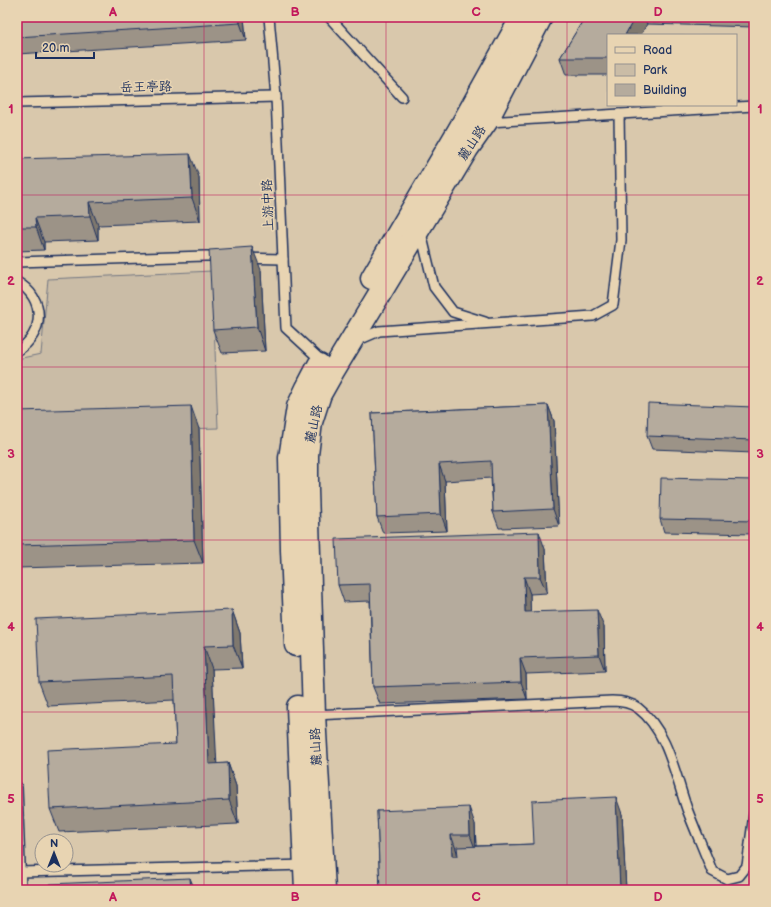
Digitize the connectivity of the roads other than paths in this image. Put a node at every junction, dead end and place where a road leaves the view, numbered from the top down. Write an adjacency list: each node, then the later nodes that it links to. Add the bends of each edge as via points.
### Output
1 (269, 17): 5 (lane, 上游中路)
2 (329, 17): 6 (lane)
3 (522, 17): 18 (main road, 麓山路, via 344,326)
4 (541, 17): 10 (main road, 麓山路)
5 (276, 96): 7 (lane, 岳王亭路); 12 (lane, 上游中路)
6 (402, 98)
7 (17, 103)
8 (754, 106): 9 (lane)
9 (619, 114): 10 (lane); 15 (lane, via 621,240 613,305 592,316)
10 (486, 122): 11 (main road, 麓山路)
11 (420, 229): 15 (lane, via 434,287 453,312); 16 (main road, 麓山路)
12 (283, 260): 13 (lane, via 205,256); 18 (lane, 上游中路, via 286,328)
13 (17, 262)
14 (17, 282): 17 (lane, via 33,296 38,309 38,322 34,335 26,346)
15 (490, 324): 16 (lane, via 379,331)
16 (350, 344): 18 (main road, 麓山路)
17 (17, 351)
18 (328, 366): 19 (main road, 麓山路, via 311,422 307,455); 22 (main road, 麓山路, via 307,388 298,407 290,458 292,550)
19 (314, 715): 21 (lane, via 622,702 637,707 650,719 662,736 712,871 727,879 739,876 747,866); 22 (main road, 麓山路)
20 (17, 787): 23 (lane)
21 (754, 814)
22 (314, 864): 23 (lane); 25 (main road, 麓山路); 26 (main road, 麓山路)
23 (20, 872): 24 (lane)
24 (21, 890)
25 (306, 890)
26 (324, 890)

